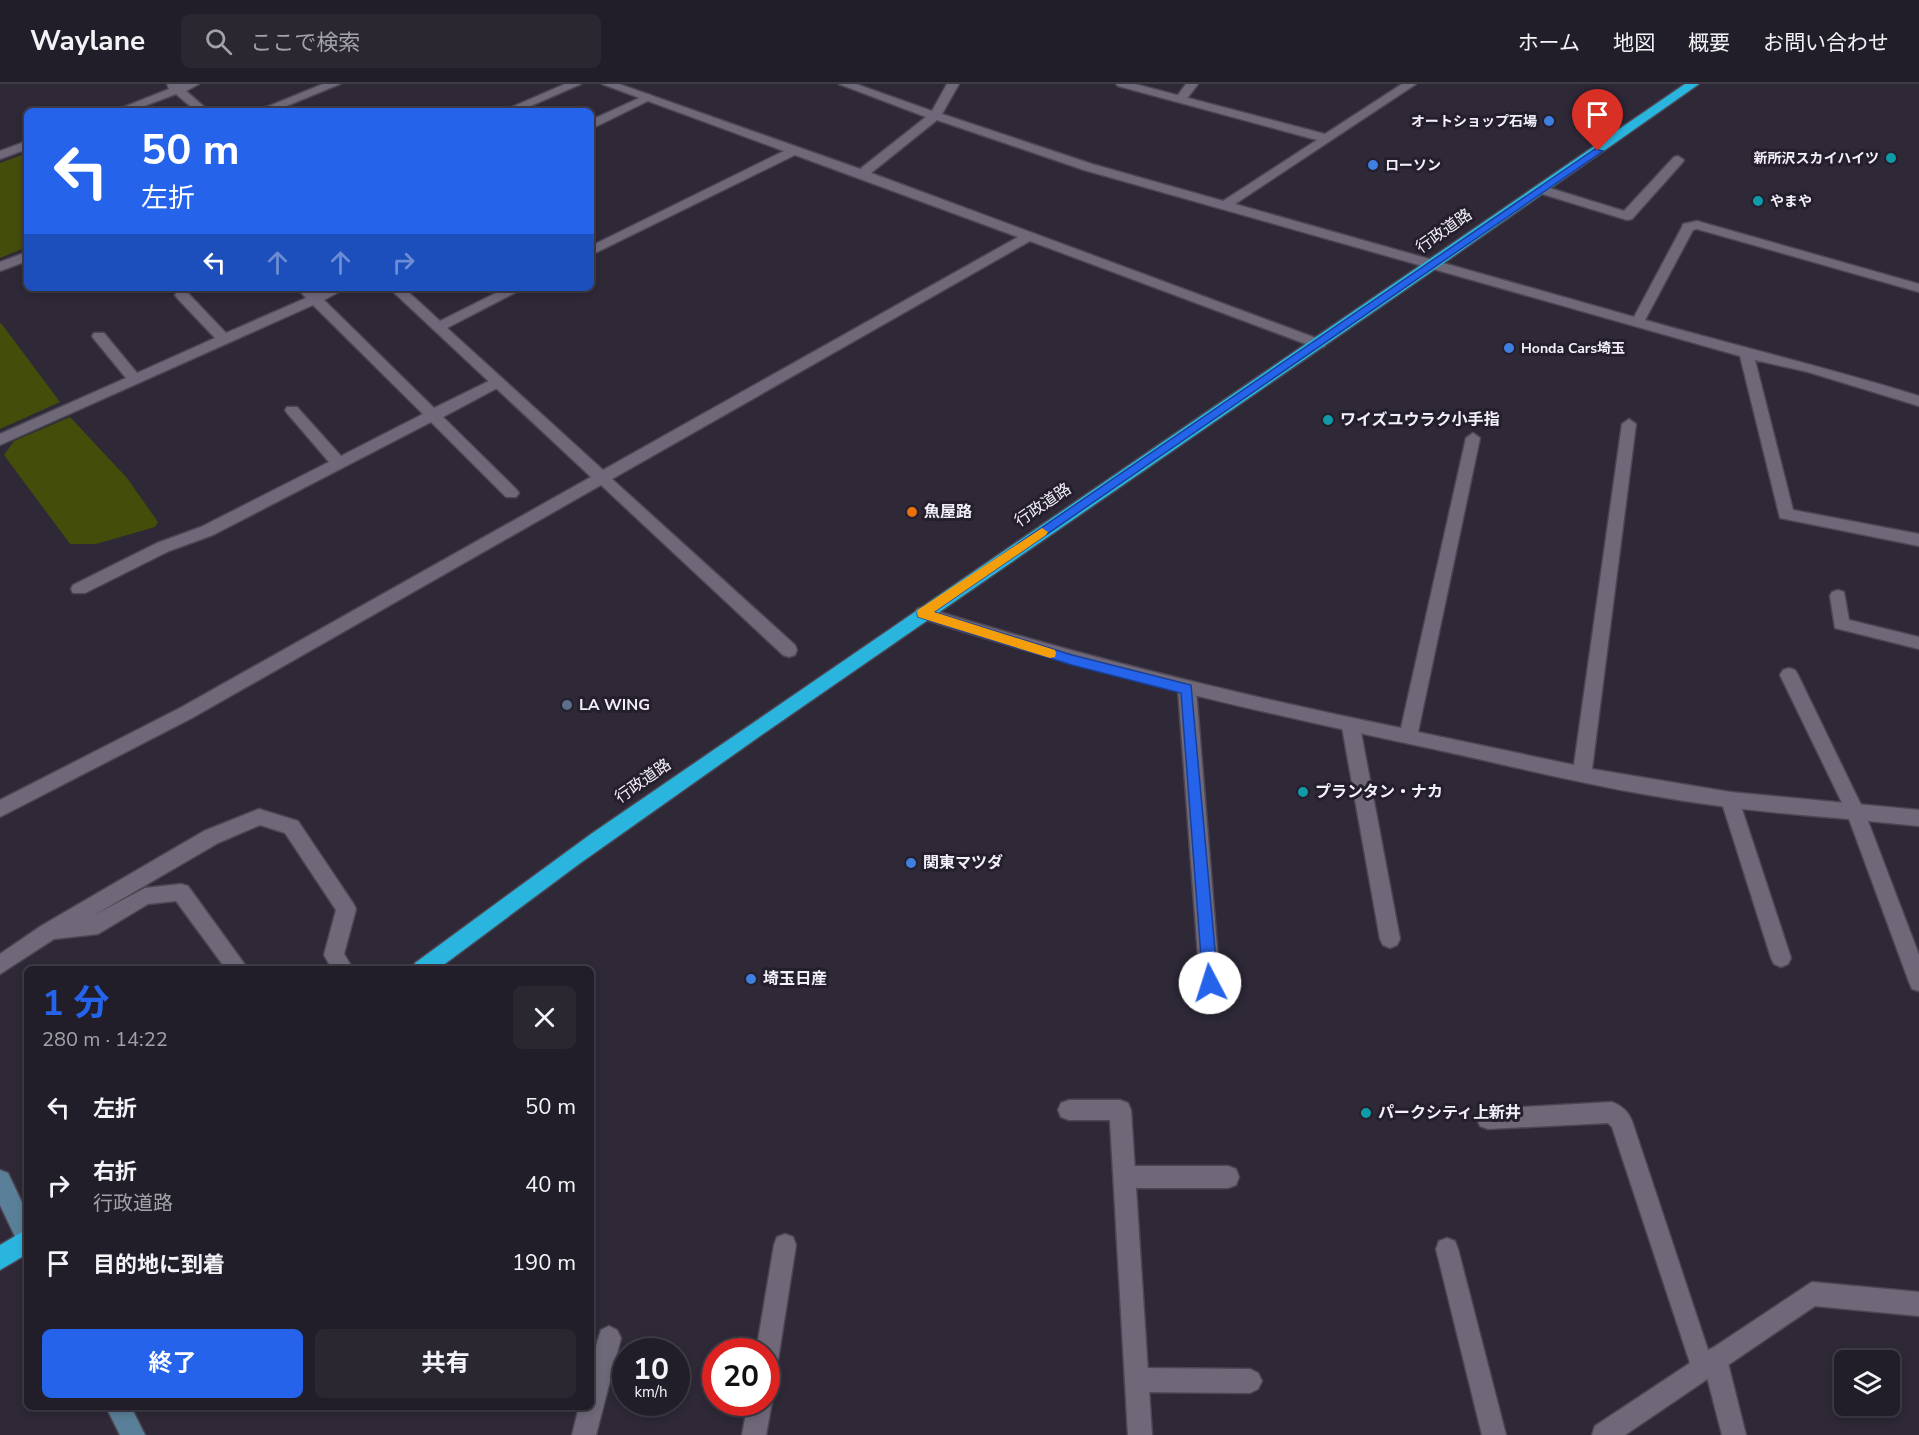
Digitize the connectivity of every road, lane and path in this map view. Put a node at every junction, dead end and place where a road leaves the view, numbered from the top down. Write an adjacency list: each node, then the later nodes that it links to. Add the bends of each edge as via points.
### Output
1 (193, 84): 11 (street)
2 (334, 84): 16 (street)
3 (575, 84): 17 (street)
4 (608, 84): 12 (street)
5 (845, 84): 18 (street)
6 (953, 84): 18 (street)
7 (1122, 84): 13 (street)
8 (1192, 84): 13 (street)
9 (1410, 84): 20 (street)
10 (1689, 85): 26 (highway, 行政道路)
11 (175, 87): 14 (street); 15 (street)
12 (648, 97): 19 (street); 22 (street)
13 (1181, 99): 20 (street)
14 (127, 108)
15 (200, 108)
16 (271, 108)
17 (516, 108)
18 (935, 116): 25 (street); 27 (street, via 1088,167)
19 (594, 124)
20 (1325, 138): 27 (street)
21 (24, 146): 23 (street)
22 (795, 150): 25 (street); 29 (street)
23 (0, 155)
24 (1678, 160): 26 (street, via 1627,216)
25 (862, 174): 28 (street)
26 (1543, 190): 31 (highway, 行政道路)
27 (1225, 206): 31 (street)
28 (1029, 236): 44 (street); 55 (street)
29 (594, 250)
30 (24, 257): 32 (street)
31 (1434, 265): 40 (street); 44 (highway, 行政道路)
32 (0, 267)
33 (1919, 288): 40 (street, via 1696,225 1688,227)
34 (307, 291): 39 (street)
35 (332, 291): 39 (street)
36 (399, 291): 41 (street)
37 (511, 291): 41 (street)
38 (183, 295): 43 (street)
39 (315, 299): 43 (street); 50 (street)
40 (1637, 323): 45 (street)
41 (438, 327): 47 (street)
42 (99, 336): 46 (street)
43 (225, 340): 46 (street)
44 (1318, 344): 60 (highway, 行政道路)
45 (1746, 353): 48 (street); 57 (street, via 1786,514)
46 (135, 380): 53 (street)
47 (498, 382): 50 (street); 55 (street)
48 (1919, 401)
49 (292, 410): 54 (street)
50 (433, 415): 54 (street); 56 (street)
51 (1629, 424): 67 (street)
52 (1473, 438): 66 (street)
53 (0, 440)
54 (339, 464): 58 (street, via 207,531 163,547)
55 (603, 476): 62 (street); 69 (street, via 186,713)
56 (511, 493)
57 (1919, 540)
58 (79, 589)
59 (1838, 596): 61 (street, via 1841,624)
60 (923, 613): 64 (street, via 1072,660); 78 (highway, 行政道路, via 620,824)
61 (1919, 643)
62 (789, 650)
63 (1789, 675): 70 (street)
64 (1187, 689): 65 (street); 80 (street)
65 (1351, 727): 66 (street); 73 (street)
66 (1408, 737): 67 (street)
67 (1582, 775): 68 (street)
68 (1730, 801): 70 (street); 74 (street)
69 (0, 808)
70 (1855, 811): 71 (street); 79 (street)
71 (1919, 818)
72 (48, 932): 75 (street); 76 (street, via 98,925 145,896 181,892); 77 (street, via 211,837 259,818 291,827 346,909 334,955)
73 (1390, 939)
74 (1781, 958)
75 (0, 964)
76 (236, 966)
77 (342, 966)
78 (426, 966)
79 (1919, 982)
80 (1210, 983)
81 (1069, 1110): 83 (street, via 1120,1110)
82 (1488, 1119): 94 (street, via 1612,1112 1621,1121)
83 (1125, 1177): 84 (street); 95 (street)
84 (1228, 1178)
85 (0, 1181): 86 (street)
86 (24, 1233)
87 (24, 1241): 90 (highway)
88 (785, 1245): 93 (street)
89 (1447, 1249): 105 (street)
90 (0, 1259)
91 (1919, 1304): 94 (street, via 1812,1294)
92 (609, 1338): 97 (street)
93 (770, 1338)
94 (1709, 1363): 106 (street); 107 (street)
95 (1137, 1380): 96 (street); 104 (street)
96 (1250, 1381)
97 (594, 1396)
98 (120, 1410): 101 (street)
99 (590, 1410): 102 (street)
100 (757, 1416): 103 (street)
101 (133, 1435)
102 (584, 1435)
103 (754, 1435)
104 (1140, 1435)
105 (1494, 1435)
106 (1604, 1435)
107 (1734, 1435)

